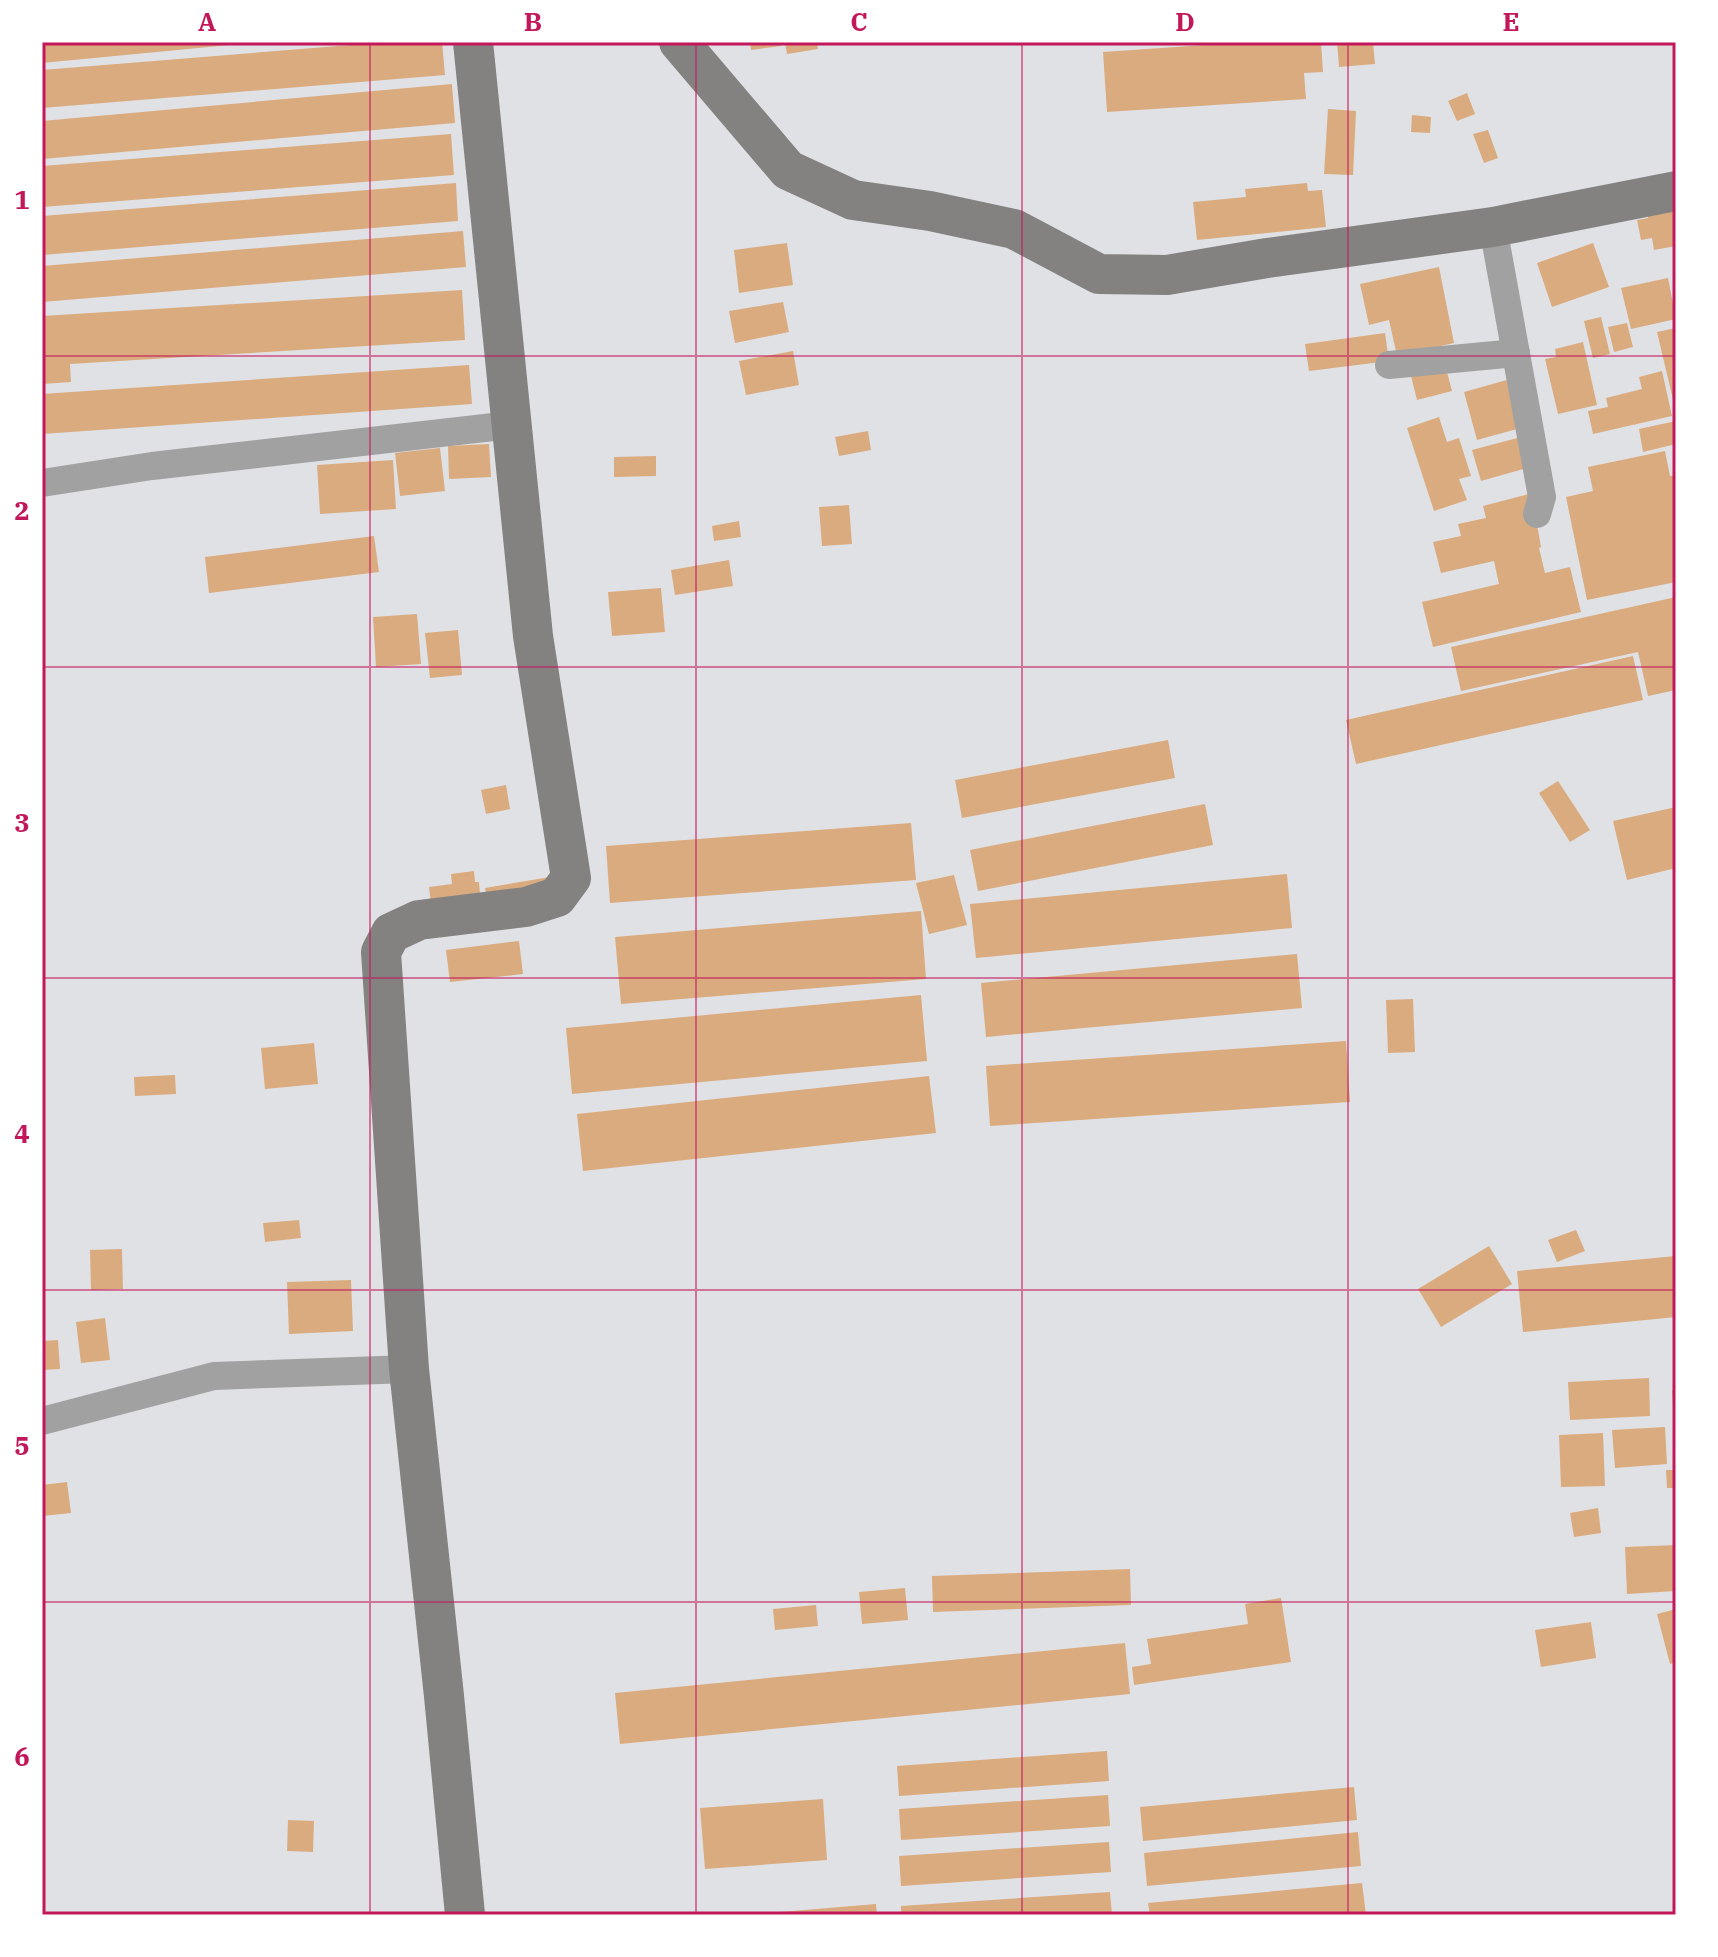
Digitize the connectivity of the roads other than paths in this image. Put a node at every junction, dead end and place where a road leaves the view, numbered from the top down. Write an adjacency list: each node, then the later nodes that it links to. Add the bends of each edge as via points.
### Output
1 (473, 42): 7 (street)
2 (679, 42): 4 (street, via 788,170 853,200 1014,229 1099,274 1167,275)
3 (1676, 191): 4 (street)
4 (1493, 227): 5 (street)
5 (1516, 353): 6 (street); 9 (street, via 1542,497)
6 (1389, 365)
7 (511, 425): 8 (street); 10 (street, via 533,636 571,878 557,897 526,907 419,920 391,933 381,952)
8 (42, 483)
9 (1537, 514)
10 (409, 1369): 11 (street, via 214,1376); 12 (street)
11 (42, 1421)
12 (465, 1915)

